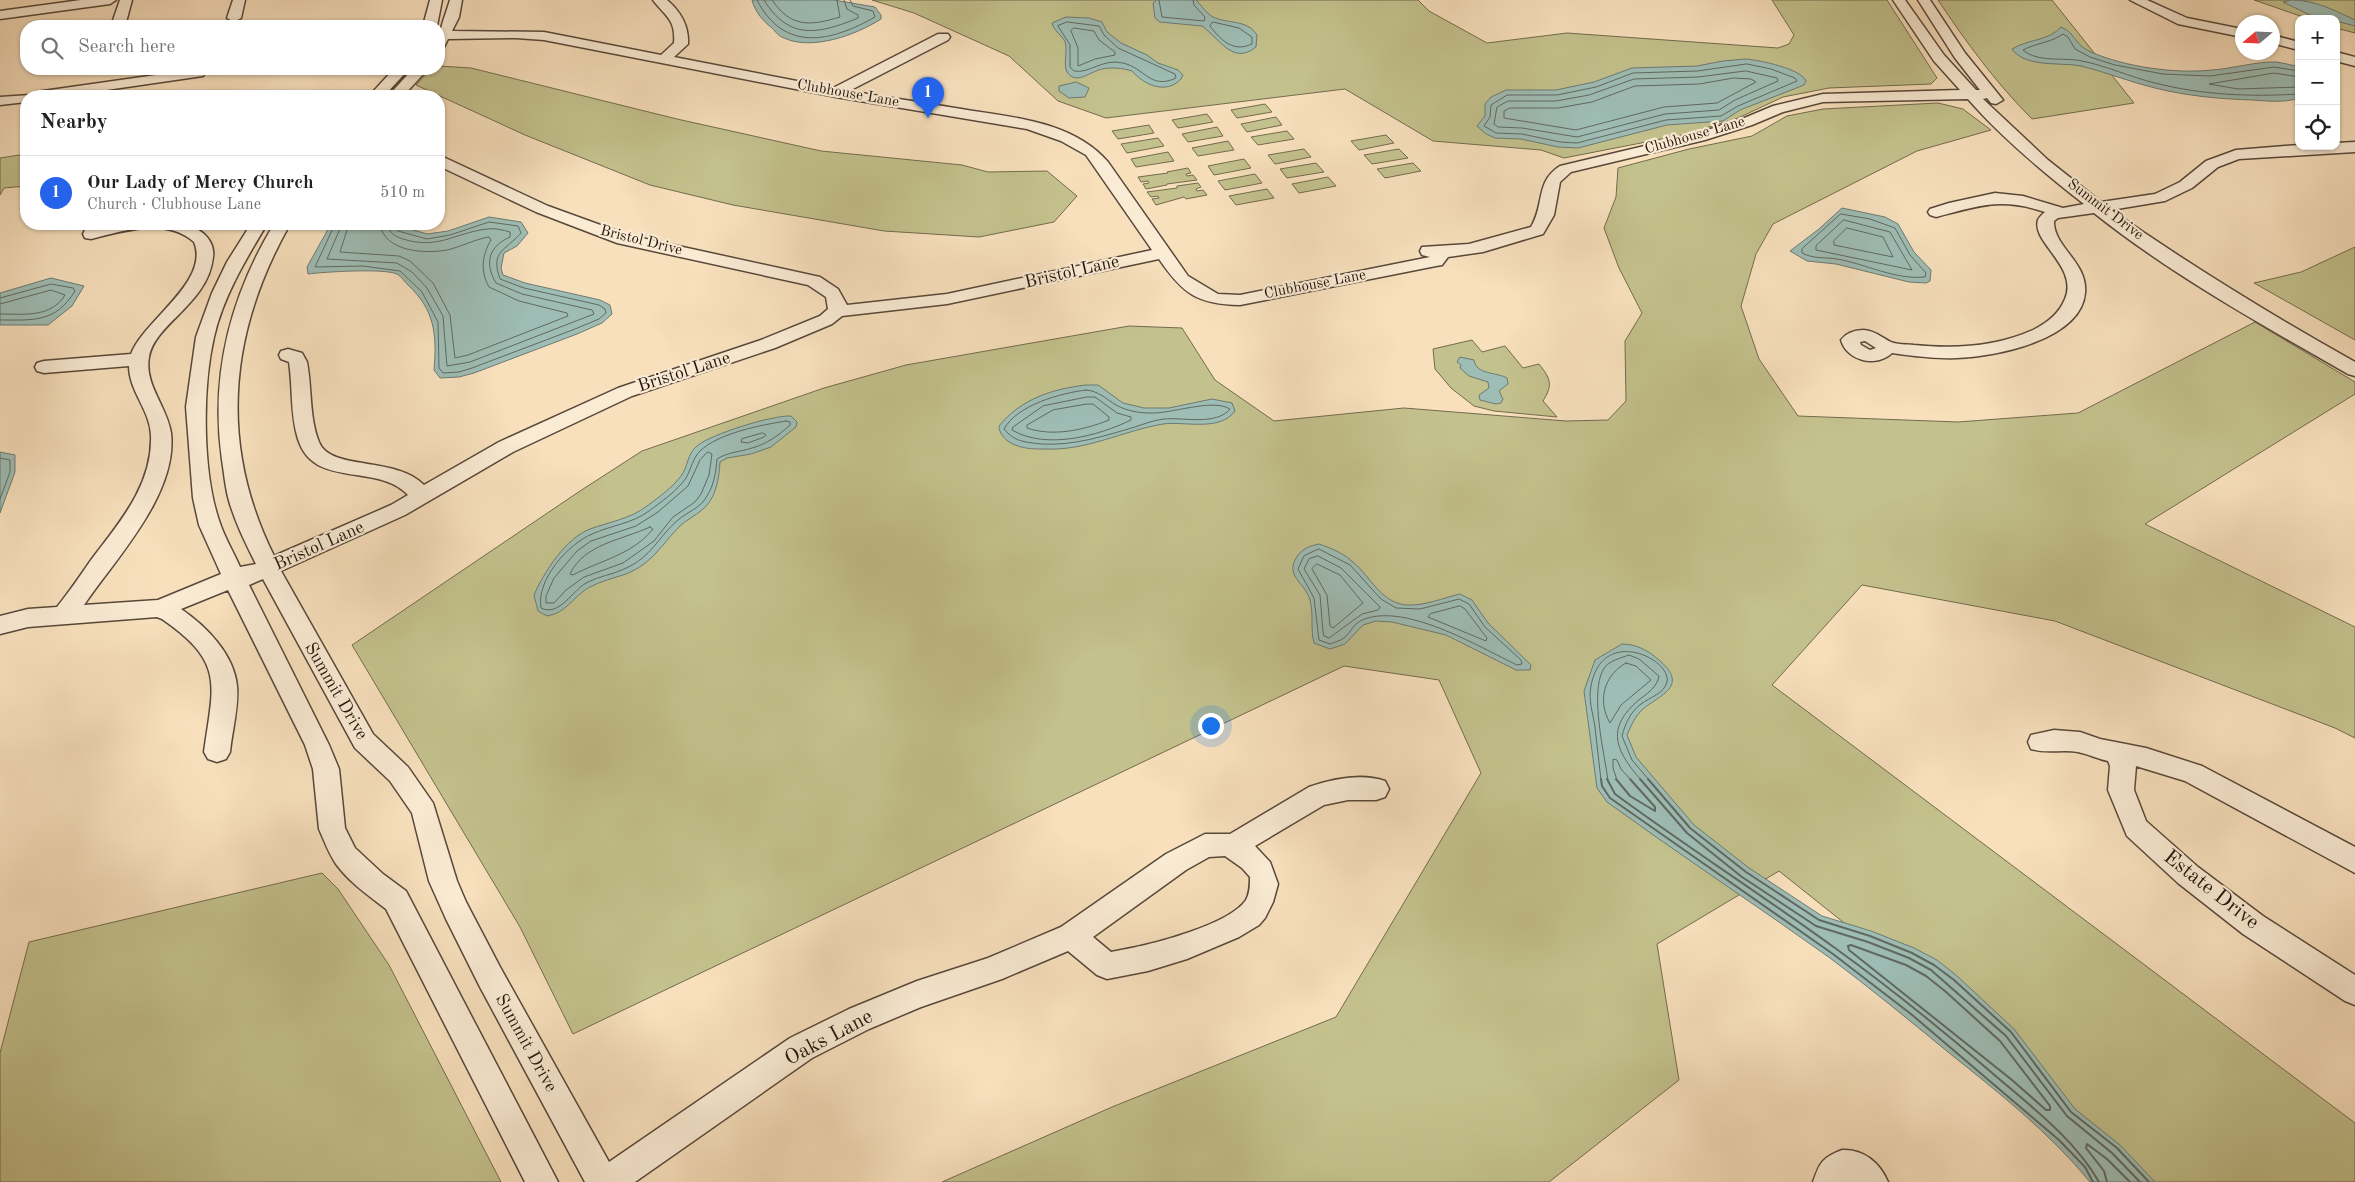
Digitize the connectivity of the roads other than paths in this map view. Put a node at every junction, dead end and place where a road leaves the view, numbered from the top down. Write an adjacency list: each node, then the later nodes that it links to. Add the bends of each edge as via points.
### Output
1 (110, 0): 10 (street)
2 (126, 0): 12 (street)
3 (239, 0): 11 (street)
4 (436, 0): 13 (street)
5 (456, 0): 14 (street)
6 (659, 0): 21 (street, via 673,12 682,30 681,44)
7 (1900, 0): 30 (street, Summit Drive, via 1935,53)
8 (1924, 0): 31 (street, Summit Drive, via 1960,56)
9 (2136, 0): 15 (street, via 2183,21)
10 (0, 15)
11 (234, 18)
12 (120, 20)
13 (431, 20)
14 (445, 30)
15 (2235, 32)
16 (944, 37): 29 (street)
17 (445, 38): 21 (street, Clubhouse Lane, via 530,34)
18 (2280, 41): 19 (street)
19 (2295, 45)
20 (2340, 57): 22 (street)
21 (665, 58): 29 (street, Clubhouse Lane)
22 (2355, 62)
23 (184, 75): 26 (street)
24 (395, 75): 27 (street)
25 (415, 75): 28 (street)
26 (78, 90)
27 (382, 90)
28 (401, 90)
29 (836, 93): 45 (street, Clubhouse Lane, via 1017,122 1066,138 1090,152 1102,166)
30 (1972, 94): 31 (street, Clubhouse Lane); 37 (street, Summit Drive, via 2021,143); 45 (street, Clubhouse Lane, via 1823,98 1778,109 1692,139 1561,172 1550,183 1547,211 1537,230 1494,243 1442,253 1436,261 1240,300 1214,299 1203,294 1178,276)
31 (1992, 94): 36 (street, Summit Drive, via 2018,123)
32 (20, 99): 33 (street)
33 (0, 102)
34 (2355, 147): 36 (street, via 2236,155 2212,164 2174,192 2146,201)
35 (445, 163): 46 (street, Bristol Drive, via 542,209 623,239 814,281 831,292 837,300)
36 (2118, 204): 37 (street); 48 (street, Summit Drive, via 2242,288)
37 (2098, 206): 39 (street); 52 (street, Summit Drive, via 2233,298)
38 (1936, 212): 39 (street, via 1986,199 2049,207)
39 (2060, 212): 47 (street, via 2049,217 2045,224 2047,233 2070,265 2077,288 2070,310 2057,324 2028,338 1967,352)
40 (104, 230): 44 (street)
41 (186, 230): 50 (street, via 203,242 202,269 175,312 152,334)
42 (255, 230): 55 (street, via 236,262 205,337 196,407 203,498 210,525)
43 (279, 230): 54 (street, Summit Drive, via 252,280 237,327 227,376 229,448 238,498)
44 (91, 234)
45 (1161, 253): 46 (street, Bristol Lane, via 948,299)
46 (838, 311): 53 (street, Bristol Lane, via 826,320 768,344 625,392 506,447)
47 (1884, 347)
48 (2355, 354)
49 (288, 355): 53 (street, via 296,357 298,362 304,420 316,453 338,465 379,470 397,476 412,484)
50 (139, 359): 51 (street); 57 (street, via 140,382 153,403 161,434 154,479 127,530)
51 (44, 368)
52 (2355, 370)
53 (422, 496): 54 (street, Bristol Lane)
54 (268, 566): 55 (street, Bristol Lane); 68 (street, Summit Drive, via 364,741 399,774 424,811 443,881 456,910)
55 (235, 580): 56 (street, Bristol Lane); 67 (street, via 317,745 326,769 332,829 346,856 372,883 396,900)
56 (160, 608): 57 (street, Bristol Lane); 60 (street, via 192,629 216,662 225,685)
57 (65, 614): 58 (street, Bristol Lane)
58 (0, 625)
59 (2040, 742): 61 (street, via 2067,740)
60 (216, 752)
61 (2117, 752): 64 (street, via 2193,773); 66 (street, Estate Drive, via 2123,766 2121,790 2136,828 2188,875 2253,925)
62 (1376, 789): 63 (street, via 1348,789 1318,795)
63 (1232, 846): 65 (street, Oaks Lane, via 1205,846 1176,862); 65 (street, via 1250,856 1264,878 1264,892 1254,911 1235,926 1193,946 1148,960 1107,966)
64 (2355, 861)
65 (1071, 936): 69 (street, Oaks Lane, via 992,970 859,1019 801,1048)
66 (2355, 991)
67 (542, 1182)
68 (602, 1182)
69 (608, 1182)
70 (1829, 1182): 71 (street, via 1836,1168 1844,1165 1863,1172)
71 (1872, 1182)

